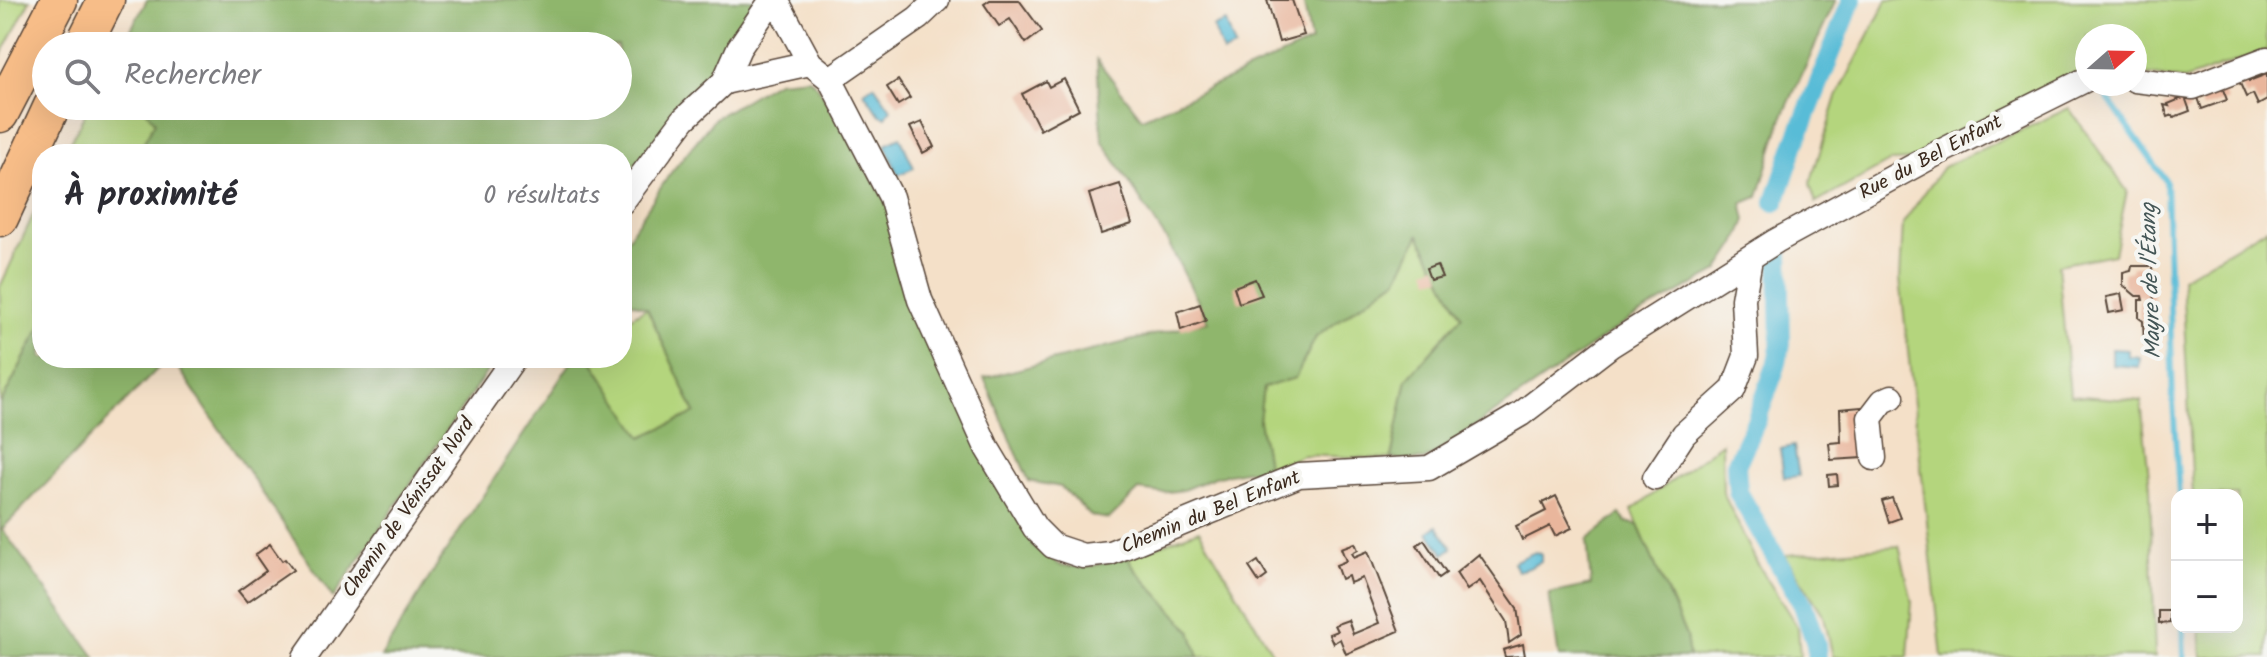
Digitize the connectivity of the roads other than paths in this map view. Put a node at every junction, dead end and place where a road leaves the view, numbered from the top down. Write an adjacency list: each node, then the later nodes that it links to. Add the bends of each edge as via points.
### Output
1 (59, 0): 5 (highway)
2 (106, 0): 6 (highway)
3 (774, 0): 9 (street, Chemin du Bel Enfant); 12 (street, via 739,48)
4 (937, 0): 10 (street)
5 (42, 32)
6 (90, 32)
7 (32, 52): 14 (highway)
8 (2267, 59): 11 (street, via 2193,87)
9 (810, 63): 10 (street, Chemin du Bel Enfant); 12 (street)
10 (830, 79): 21 (street, Chemin du Bel Enfant, via 891,197 920,300 987,448 1035,528 1053,546 1083,556 1110,553 1299,475 1429,468 1521,414 1611,345)
11 (2147, 81)
12 (724, 82): 18 (street, via 684,119)
13 (2075, 85): 20 (street, Rue du Bel Enfant)
14 (0, 114)
15 (46, 120): 16 (highway)
16 (34, 144)
17 (32, 149): 19 (highway)
18 (632, 189)
19 (0, 218)
20 (1776, 241): 21 (street, Chemin du Bel Enfant)
21 (1750, 259): 25 (street, via 1743,299 1746,356 1733,390 1684,434)
22 (507, 368): 26 (street, Chemin de Vénissat Nord)
23 (1892, 397): 24 (street, via 1870,418)
24 (1874, 458)
25 (1655, 478)
26 (305, 657)

